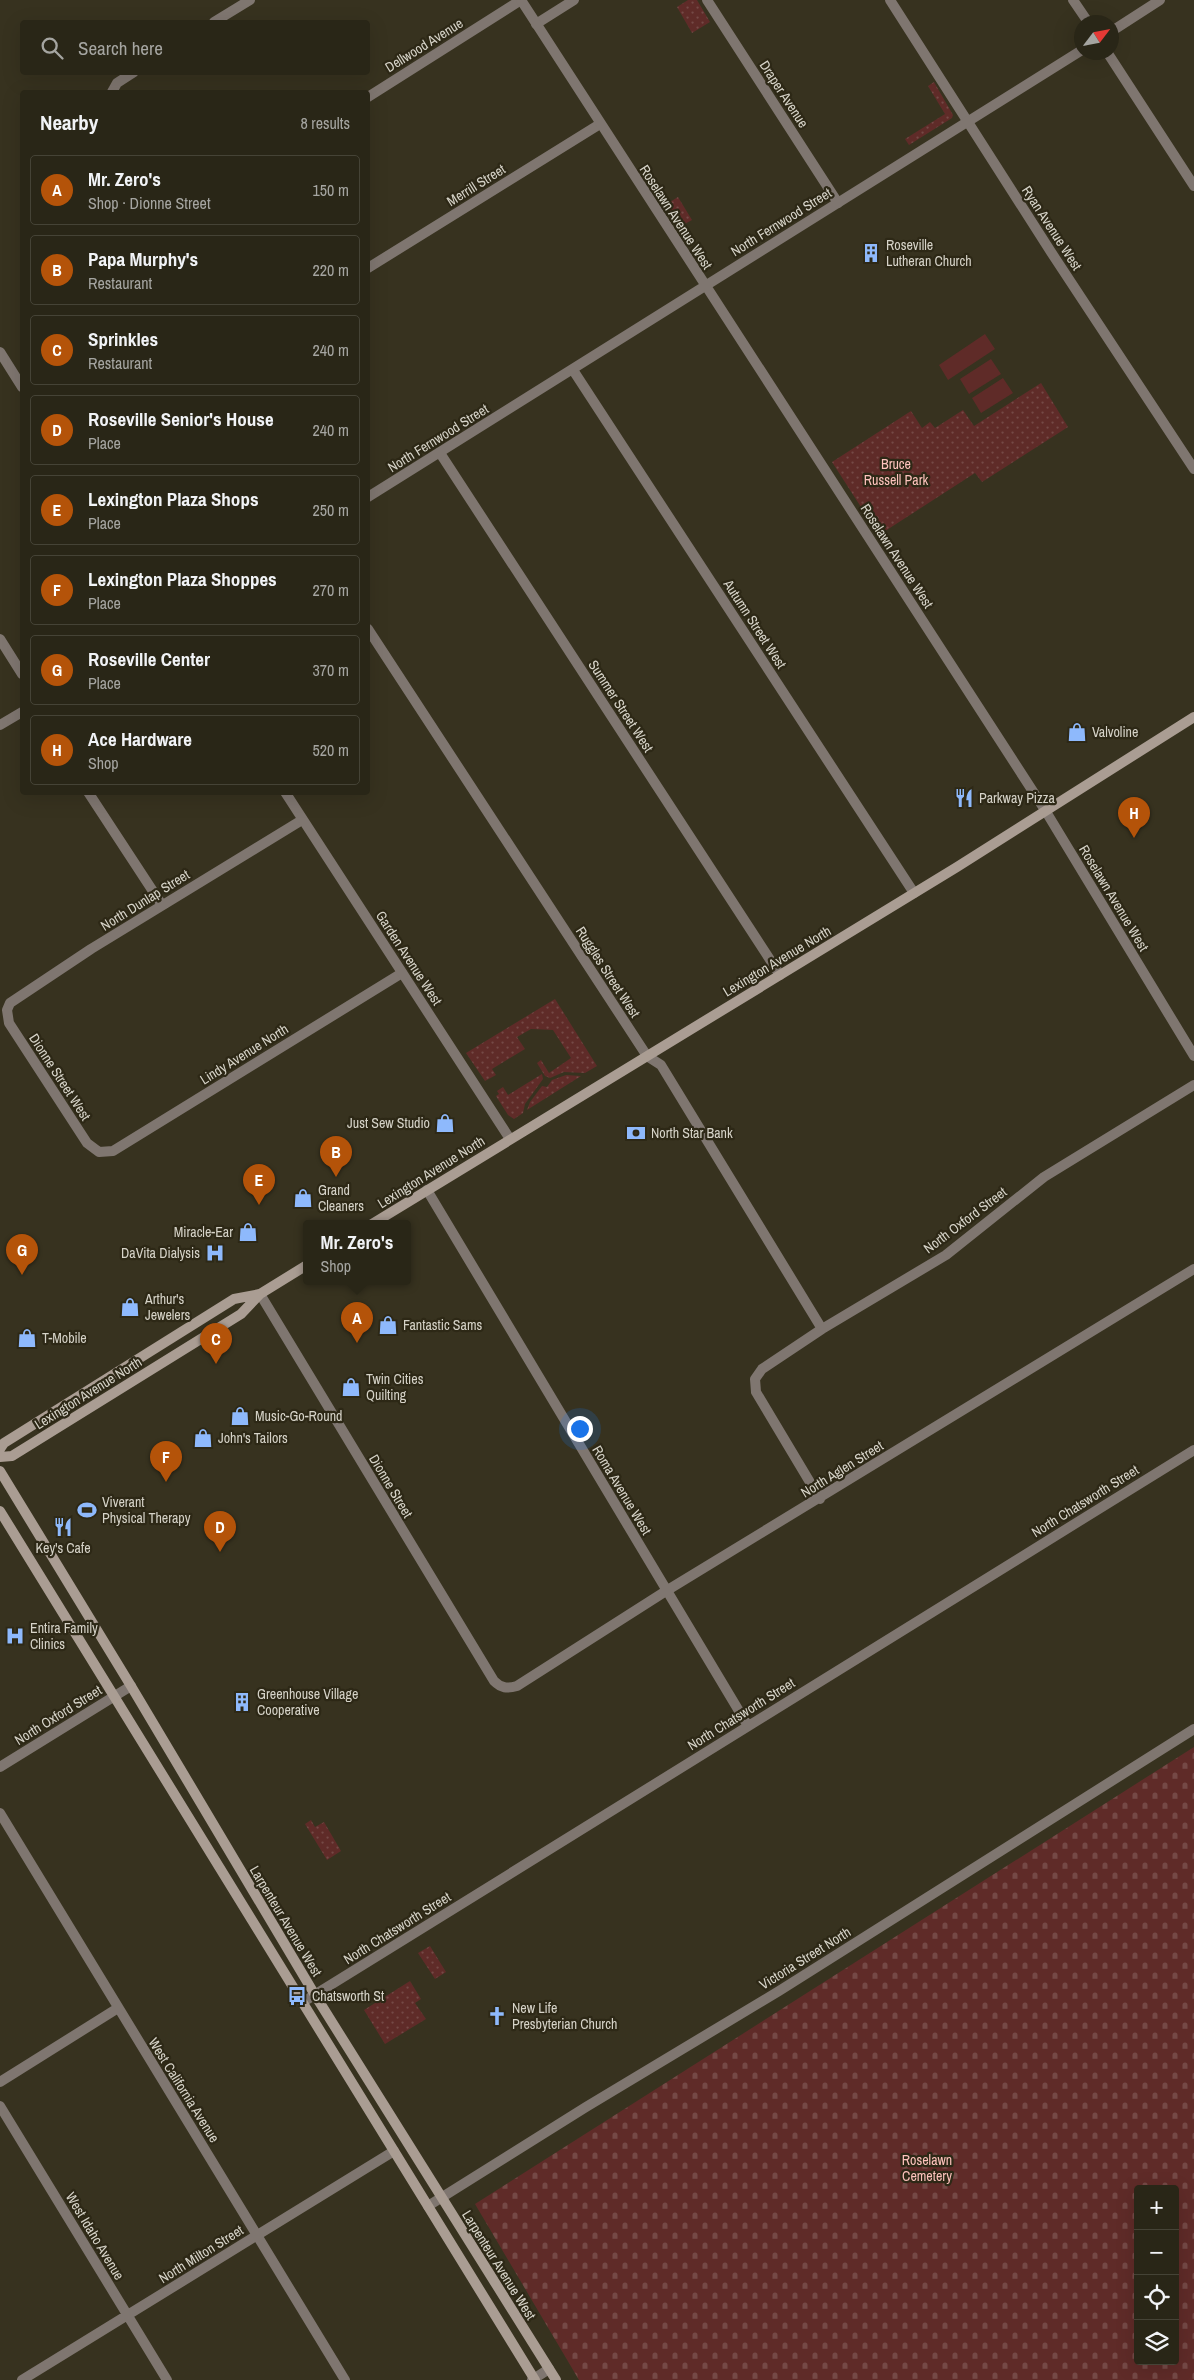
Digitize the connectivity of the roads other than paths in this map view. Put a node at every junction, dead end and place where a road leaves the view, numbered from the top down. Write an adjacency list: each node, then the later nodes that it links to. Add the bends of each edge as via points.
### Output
1 (250, 0): 9 (street)
2 (521, 0): 10 (street, Roselawn Avenue West); 16 (street, Dellwood Avenue)
3 (574, 0): 10 (street)
4 (707, 0): 20 (street, Draper Avenue)
5 (890, 0): 17 (street, Ryan Avenue West)
6 (1073, 0): 8 (street)
7 (1160, 0): 11 (street)
8 (1083, 15)
9 (217, 20)
10 (536, 24): 18 (street, Roselawn Avenue West)
11 (1119, 26)
12 (1074, 55): 17 (street, North Fernwood Street)
13 (1112, 60): 19 (street)
14 (129, 75): 15 (street)
15 (113, 90)
16 (370, 95)
17 (967, 122): 20 (street, North Fernwood Street); 27 (street, Ryan Avenue West)
18 (600, 124): 21 (street, Merrill Street); 22 (street, Roselawn Avenue West)
19 (1194, 186)
20 (838, 203): 22 (street, North Fernwood Street)
21 (370, 267)
22 (705, 286): 24 (street, North Fernwood Street); 37 (street, Roselawn Avenue West)
23 (0, 352): 25 (street)
24 (573, 370): 26 (street, North Fernwood Street); 39 (street, Autumn Street West)
25 (20, 384)
26 (440, 453): 28 (street, North Fernwood Street); 42 (street, Summer Street West)
27 (1194, 469)
28 (370, 496)
29 (370, 632): 44 (street, Ruggles Street West)
30 (0, 639): 31 (street)
31 (20, 671)
32 (20, 713): 34 (street)
33 (1194, 717): 37 (main road, Lexington Avenue North)
34 (0, 725)
35 (90, 795): 40 (street)
36 (287, 795): 38 (street, Garden Avenue West)
37 (1045, 810): 39 (main road, Lexington Avenue North); 45 (street, Roselawn Avenue West)
38 (302, 820): 40 (street, North Dunlap Street); 41 (street, Garden Avenue West)
39 (914, 893): 42 (main road, Lexington Avenue North)
40 (162, 905): 43 (street, North Dunlap Street, via 17,997)
41 (402, 973): 47 (street, Garden Avenue West); 48 (street, Lindy Avenue North, via 113,1151)
42 (780, 975): 44 (main road, Lexington Avenue North)
43 (7, 1010): 48 (street, Dionne Street West, via 9,1023 87,1144)
44 (647, 1056): 47 (main road, Lexington Avenue North); 54 (street, Ruggles Street West, via 661,1065)
45 (1194, 1056)
46 (1194, 1085): 54 (street, North Oxford Street, via 1044,1177 946,1255)
47 (510, 1139): 49 (main road, Lexington Avenue North)
48 (99, 1152)
49 (427, 1190): 50 (main road, Lexington Avenue North); 61 (street, Roma Avenue West)
50 (378, 1220)
51 (303, 1267): 53 (main road, Lexington Avenue North)
52 (1194, 1269): 59 (street, North Aglen Street)
53 (260, 1294): 55 (main road, Lexington Avenue North, via 234,1299 4,1443); 57 (main road, Lexington Avenue North, via 241,1314 12,1456); 63 (street, Dionne Street, via 494,1681)
54 (822, 1329): 59 (street, North Oxford Street, via 762,1368 755,1380 756,1392)
55 (0, 1449)
56 (1194, 1450): 65 (street, North Chatsworth Street)
57 (0, 1457)
58 (0, 1471): 62 (main road, Larpenteur Avenue West)
59 (820, 1499): 61 (street, North Aglen Street)
60 (0, 1511): 64 (main road, Larpenteur Avenue West)
61 (666, 1591): 63 (street, North Aglen Street, via 517,1686); 65 (street, Roma Avenue West)
62 (131, 1686): 64 (street, North Oxford Street); 69 (main road, Larpenteur Avenue West)
63 (503, 1687)
64 (114, 1696): 67 (street, North Oxford Street); 70 (main road, Larpenteur Avenue West)
65 (748, 1726): 69 (street, North Chatsworth Street)
66 (1194, 1729): 75 (street, Victoria Street North, via 779,1991 586,2106)
67 (0, 1768)
68 (0, 1813): 71 (street, West California Avenue)
69 (315, 1996): 70 (street, North Chatsworth Street); 75 (main road, Larpenteur Avenue West)
70 (303, 2002): 74 (main road, Larpenteur Avenue West)
71 (118, 2008): 72 (street); 77 (street, West California Avenue)
72 (0, 2082)
73 (0, 2106): 78 (street, West Idaho Avenue)
74 (394, 2151): 76 (main road, Larpenteur Avenue West); 77 (street, North Milton Street)
75 (441, 2198): 76 (street, Victoria Street North); 79 (main road, Larpenteur Avenue West)
76 (428, 2206): 83 (main road, Larpenteur Avenue West)
77 (258, 2235): 78 (street, North Milton Street); 82 (street, West California Avenue)
78 (128, 2316): 80 (street, North Milton Street); 81 (street, West Idaho Avenue)
79 (549, 2369): 83 (street); 84 (main road, Larpenteur Avenue West)
80 (22, 2380)
81 (167, 2380)
82 (345, 2380)
83 (534, 2380)
84 (556, 2380)

